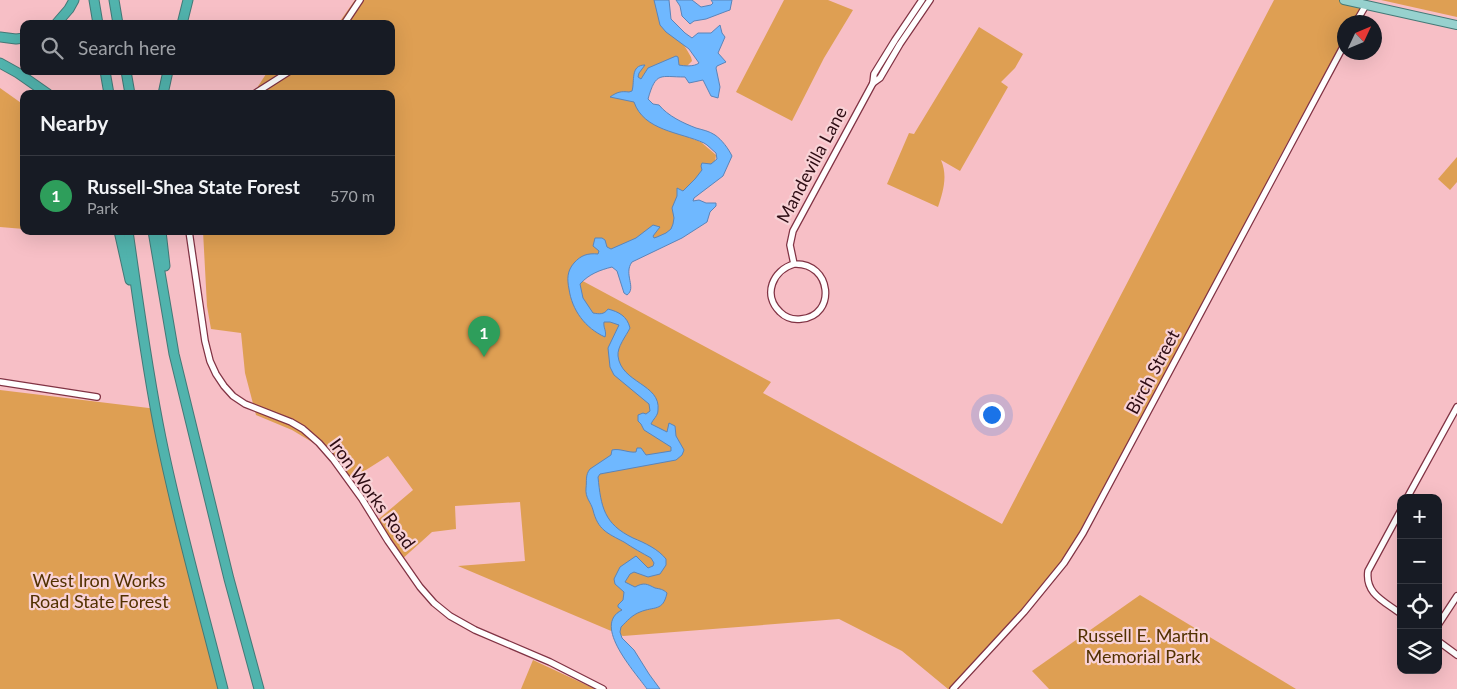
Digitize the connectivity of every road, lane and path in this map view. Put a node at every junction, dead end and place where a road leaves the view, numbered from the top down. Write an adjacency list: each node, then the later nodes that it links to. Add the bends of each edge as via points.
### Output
1 (74, 0): 11 (highway)
2 (94, 0): 12 (highway)
3 (114, 0): 13 (highway)
4 (188, 0): 14 (highway)
5 (360, 0): 15 (street)
6 (922, 0): 19 (street, Mandevilla Lane)
7 (930, 0): 19 (street, Mandevilla Lane)
8 (1344, 0): 9 (main road)
9 (1366, 5): 10 (street); 16 (main road)
10 (1360, 15)
11 (59, 20)
12 (97, 20)
13 (117, 20)
14 (183, 20)
15 (347, 20)
16 (1457, 25)
17 (0, 37): 18 (highway)
18 (20, 38)
19 (897, 42): 38 (street, Mandevilla Lane, via 880,78 873,82 795,224 790,245)
20 (1337, 58): 54 (street, Birch Street, via 1083,533 1064,563 1024,612)
21 (0, 63): 22 (highway)
22 (20, 74)
23 (21, 75): 28 (highway)
24 (106, 75): 29 (highway)
25 (127, 75): 30 (highway)
26 (167, 75): 31 (highway)
27 (284, 75): 32 (street)
28 (42, 90)
29 (108, 90)
30 (129, 90)
31 (164, 90)
32 (260, 90)
33 (120, 235): 39 (highway)
34 (129, 235): 39 (highway)
35 (154, 235): 40 (highway)
36 (161, 235): 40 (highway)
37 (190, 235): 53 (street, Iron Works Road, via 210,361 233,396 291,422 319,444 362,499 409,572 434,603 450,616)
38 (794, 264): 38 (street, via 814,269 826,288 820,308 812,316 801,319 781,313 771,295 776,275)
39 (142, 332): 51 (highway, via 180,521)
40 (174, 354): 52 (highway)
41 (0, 382): 42 (street)
42 (97, 397)
43 (1457, 407): 44 (street)
44 (1409, 494)
45 (1397, 517): 47 (street, via 1368,571 1371,591)
46 (1457, 596): 48 (street)
47 (1397, 611)
48 (1442, 620)
49 (1442, 644): 50 (street)
50 (1457, 654)
51 (224, 689)
52 (259, 689)
53 (603, 689)
54 (953, 689)

